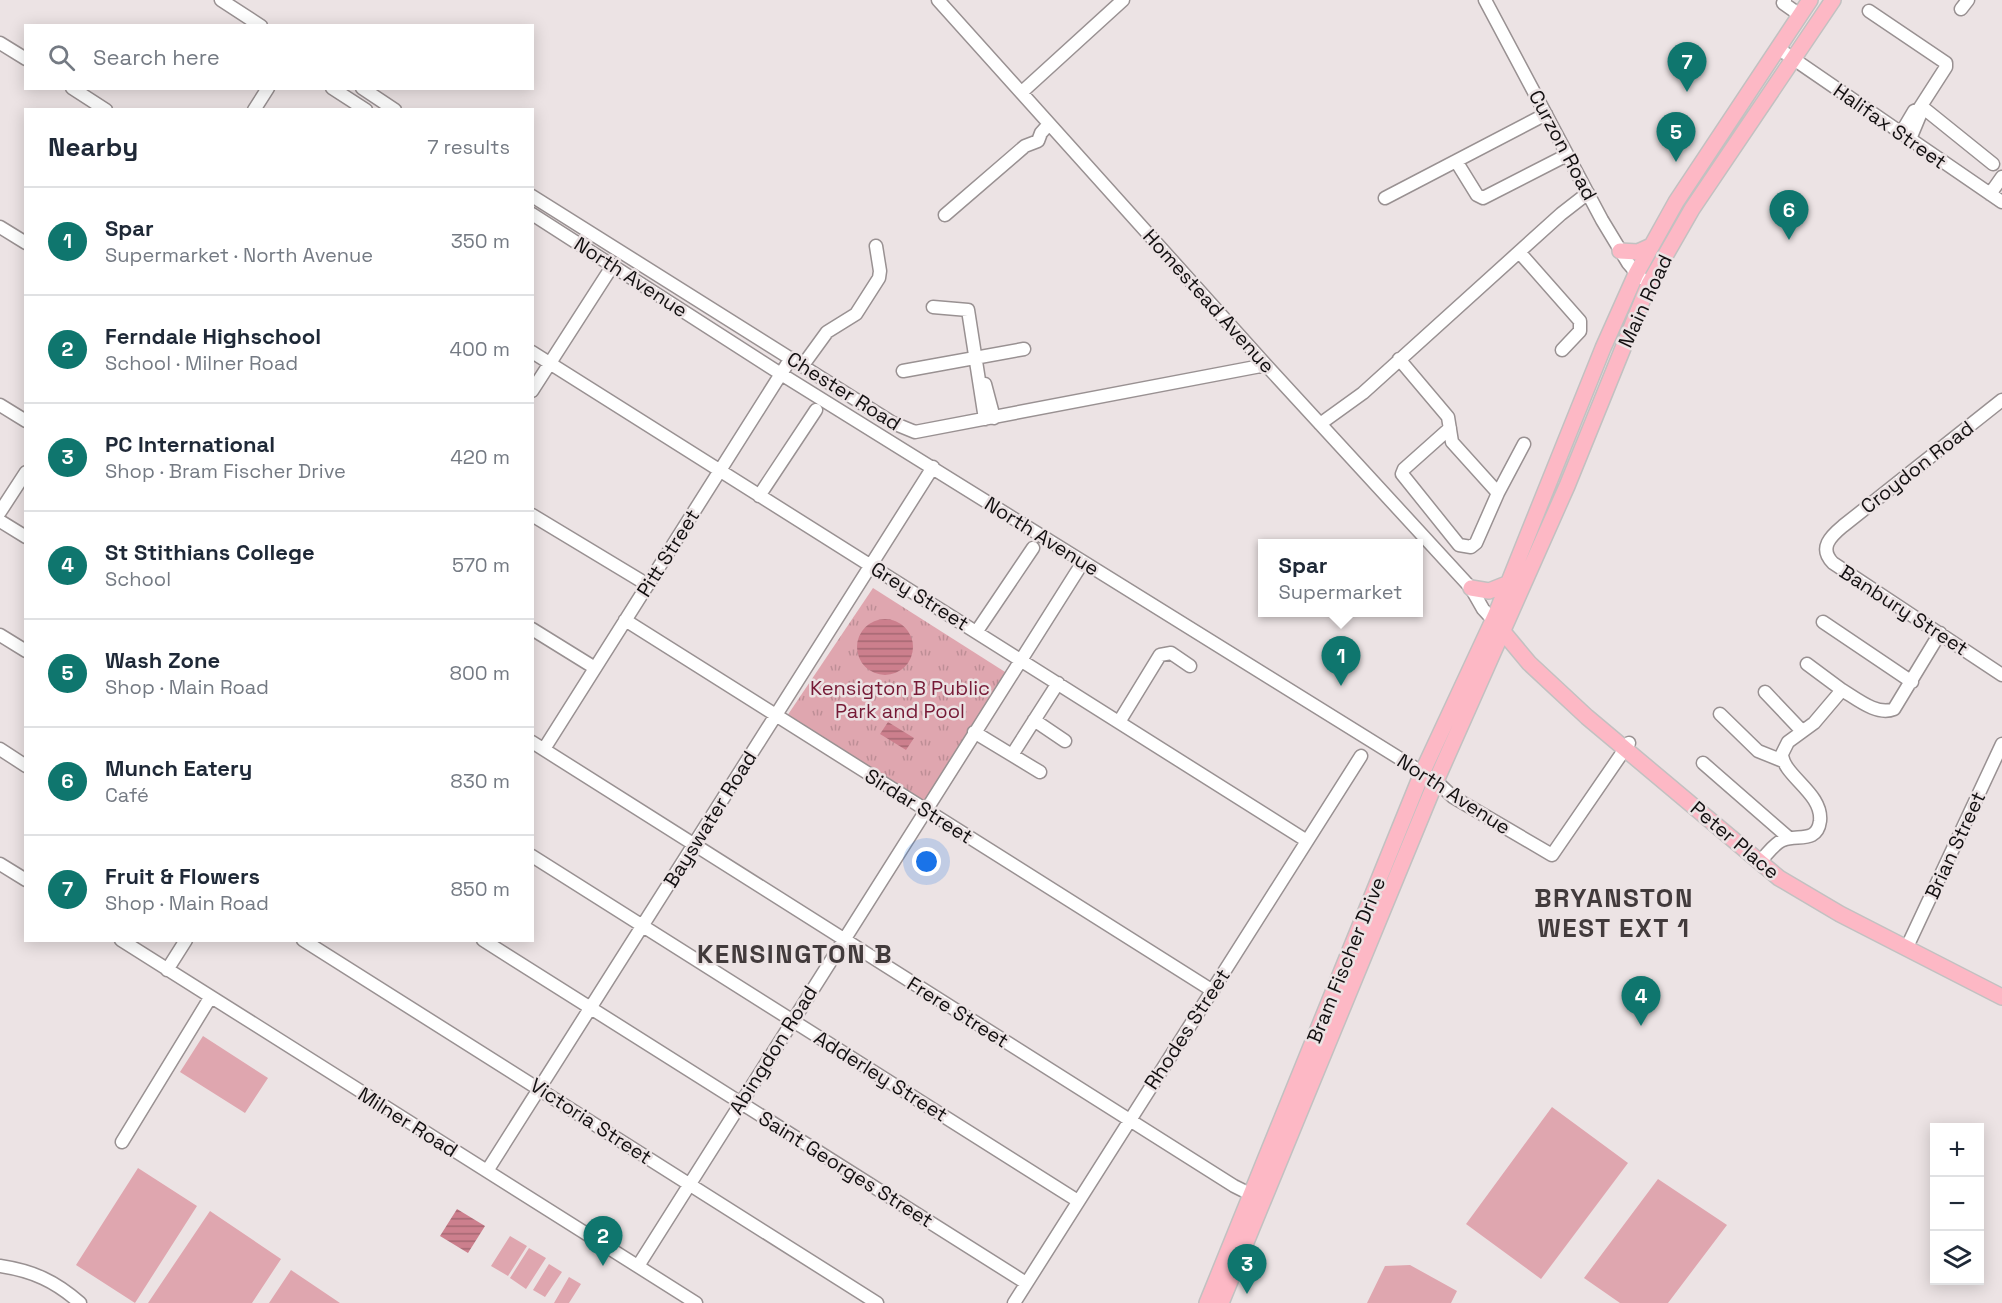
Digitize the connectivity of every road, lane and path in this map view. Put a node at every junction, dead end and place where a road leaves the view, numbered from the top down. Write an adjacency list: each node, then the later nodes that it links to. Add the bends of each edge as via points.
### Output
1 (221, 0): 10 (street)
2 (938, 0): 19 (street, Homestead Avenue)
3 (1123, 0): 19 (street)
4 (1485, 0): 25 (street, Curzon Road)
5 (1785, 0): 9 (street, via 1783,3)
6 (1810, 0): 9 (main road, Main Road)
7 (1833, 0): 14 (main road, Main Road)
8 (1869, 11): 24 (street, via 1946,63)
9 (1800, 15): 12 (main road, Main Road)
10 (258, 24)
11 (0, 43): 13 (street)
12 (1779, 49): 14 (street, Halifax Street); 42 (main road, Main Road)
13 (24, 58)
14 (1794, 58): 27 (street, Halifax Street); 47 (main road, Main Road, via 1692,209)
15 (75, 90): 20 (street)
16 (266, 90): 21 (street)
17 (335, 90): 22 (street)
18 (365, 90): 23 (street)
19 (1022, 92): 26 (street, Homestead Avenue)
20 (103, 108)
21 (255, 108)
22 (363, 108)
23 (392, 108)
24 (1920, 108): 27 (street, via 1920,115); 30 (street)
25 (1546, 114): 28 (street, Curzon Road); 29 (street)
26 (1045, 128): 38 (street, via 1032,135 1025,146); 57 (street, Homestead Avenue)
27 (1905, 136): 33 (street, Halifax Street)
28 (1567, 155): 29 (street, via 1483,198 1477,195); 32 (street, Curzon Road)
29 (1456, 161): 35 (street)
30 (1993, 164)
31 (2002, 177): 33 (street)
32 (1587, 191): 43 (street, Curzon Road); 44 (street, via 1562,209)
33 (1990, 194): 36 (street, Halifax Street)
34 (534, 197): 52 (street, Chester Road)
35 (1385, 198)
36 (2002, 202)
37 (534, 215): 45 (street, North Avenue)
38 (945, 215)
39 (0, 227): 40 (street)
40 (24, 242)
41 (876, 246): 56 (street, via 879,278 856,314 827,332)
42 (1651, 246): 43 (main road, via 1638,252); 46 (main road, Main Road)
43 (1620, 251): 46 (street, Curzon Road)
44 (1520, 253): 50 (street, via 1580,321 1580,331); 53 (street)
45 (613, 265): 55 (street); 59 (street, North Avenue)
46 (1636, 274): 47 (street, Curzon Road); 82 (main road, Main Road)
47 (1648, 284): 87 (main road, Main Road, via 1567,486)
48 (933, 307): 54 (street, via 968,310)
49 (1024, 349): 54 (street)
50 (1562, 350)
51 (534, 353): 55 (street, Grey Street)
52 (791, 358): 56 (street, Chester Road); 59 (street, Pitt Street)
53 (1400, 359): 66 (street); 67 (street, via 1446,414)
54 (977, 360): 58 (street); 64 (street)
55 (550, 363): 60 (street); 70 (street, Grey Street)
56 (803, 365): 64 (street, Chester Road, via 908,430 920,432)
57 (1266, 365): 64 (street, Chester Road); 66 (street, Homestead Avenue)
58 (903, 371)
59 (780, 374): 69 (street, North Avenue); 70 (street, Pitt Street)
60 (534, 388)
61 (2002, 400): 77 (street, Croydon Road)
62 (0, 405): 65 (street)
63 (816, 410): 73 (street)
64 (990, 418)
65 (24, 421)
66 (1324, 427): 84 (street, Homestead Avenue)
67 (1450, 428): 72 (street, via 1452,442); 72 (street, via 1404,469 1404,479 1464,548 1476,543)
68 (1524, 444): 72 (street)
69 (933, 467): 80 (street, North Avenue); 81 (street, Bayswater Road)
70 (719, 471): 73 (street, Grey Street); 83 (street, Pitt Street)
71 (24, 475): 74 (street)
72 (1498, 493)
73 (759, 496): 81 (street, Grey Street)
74 (0, 512)
75 (534, 516): 83 (street)
76 (0, 521): 78 (street)
77 (1833, 535): 90 (street, Banbury Street, via 1826,545 1833,563)
78 (24, 536)
79 (1033, 548): 89 (street)
80 (1083, 562): 93 (street, Abingdon Road); 122 (street, North Avenue)
81 (871, 565): 89 (street, Grey Street); 104 (street, Bayswater Road)
82 (1509, 583): 84 (main road, via 1489,591); 87 (main road, Main Road)
83 (648, 585): 85 (street, Pitt Street)
84 (1471, 588): 87 (street, Homestead Avenue, via 1483,609)
85 (625, 620): 97 (street, Pitt Street); 104 (street, Sirdar Street)
86 (1823, 622): 100 (street)
87 (1500, 623): 94 (main road, Peter Place); 98 (main road, Bram Fischer Drive); 113 (main road, Peter Place); 122 (main road, Bram Fischer Drive)
88 (534, 630): 97 (street)
89 (976, 631): 93 (street, Grey Street)
90 (1940, 633): 99 (street, Banbury Street); 100 (street)
91 (0, 635): 92 (street)
92 (24, 650)
93 (1020, 660): 101 (street, Grey Street); 109 (street, Abingdon Road)
94 (1529, 663): 98 (main road, via 1507,658); 113 (main road, Peter Place)
95 (1807, 664): 102 (street)
96 (1190, 666): 107 (street, via 1171,653 1160,655)
97 (595, 668): 115 (street, Pitt Street)
98 (1486, 673): 123 (main road, Bram Fischer Drive)
99 (2002, 675)
100 (1912, 682): 102 (street, via 1894,709 1887,712)
101 (1058, 683): 106 (street); 107 (street, Grey Street)
102 (1842, 690): 108 (street, via 1814,723)
103 (1766, 692): 108 (street)
104 (776, 714): 124 (street, Sirdar Street); 127 (street, Bayswater Road)
105 (1720, 714): 118 (street, via 1758,751)
106 (1034, 720): 110 (street); 116 (street)
107 (1119, 722): 126 (street, Grey Street)
108 (1801, 730): 118 (street, via 1785,746)
109 (974, 732): 116 (street); 124 (street, Abingdon Road)
110 (1065, 741)
111 (534, 743): 115 (street, Frere Street)
112 (2002, 744): 138 (street, Brian Street)
113 (1626, 746): 123 (street, North Avenue, via 1552,855 1453,797); 129 (main road, Peter Place); 138 (main road, Peter Place, via 1779,878 1840,914)
114 (0, 749): 120 (street)
115 (544, 749): 127 (street, Frere Street)
116 (1012, 755): 121 (street)
117 (1361, 756): 126 (street, Rhodes Street)
118 (1783, 761): 125 (street, via 1805,786 1820,814 1813,834)
119 (1703, 763): 125 (street)
120 (24, 765)
121 (1040, 772)
122 (1422, 773): 123 (street, North Avenue); 152 (main road, Bram Fischer Drive)
123 (1436, 781): 152 (main road, Bram Fischer Drive)
124 (925, 810): 133 (street, Abingdon Road); 141 (street, Sirdar Street)
125 (1789, 838): 129 (street)
126 (1307, 840): 141 (street, Rhodes Street)
127 (694, 844): 132 (street, Bayswater Road); 133 (street, Frere Street)
128 (534, 857): 132 (street, Adderley Street)
129 (1762, 859): 138 (main road, Peter Place, via 1814,894)
130 (0, 864): 131 (street)
131 (24, 879)
132 (643, 925): 144 (street, Bayswater Road); 145 (street, Adderley Street)
133 (842, 939): 145 (street, Abingdon Road); 148 (street, Frere Street)
134 (124, 942): 139 (street, Milner Road)
135 (185, 942): 139 (street)
136 (306, 942): 146 (street, Victoria Street)
137 (486, 942): 144 (street, Saint Georges Street)
138 (1909, 943): 140 (main road, Peter Place); 142 (main road, Peter Place)
139 (167, 970): 143 (street, Milner Road)
140 (2002, 990)
141 (1213, 991): 148 (street, Rhodes Street)
142 (2002, 997)
143 (210, 998): 149 (street); 150 (street, Milner Road)
144 (590, 1008): 146 (street, Bayswater Road); 147 (street, Saint Georges Street)
145 (794, 1021): 147 (street, Abingdon Road); 153 (street, Adderley Street)
146 (540, 1088): 150 (street, Bayswater Road); 151 (street, Victoria Street)
147 (740, 1102): 151 (street, Abingdon Road); 156 (street, Saint Georges Street)
148 (1129, 1119): 152 (street, Frere Street); 153 (street, Rhodes Street)
149 (122, 1142)
150 (487, 1171): 155 (street, Milner Road)
151 (689, 1184): 155 (street, Abingdon Road); 159 (street, Victoria Street)
152 (1258, 1198): 161 (main road, Bram Fischer Drive); 162 (main road, Bram Fischer Drive)
153 (1078, 1201): 156 (street, Rhodes Street)
154 (0, 1266): 157 (street, via 48,1278)
155 (638, 1266): 158 (street, Milner Road)
156 (1026, 1283): 160 (street, Rhodes Street)
157 (80, 1303)
158 (696, 1303)
159 (877, 1303)
160 (1014, 1303)
161 (1207, 1303)
162 (1221, 1303)

